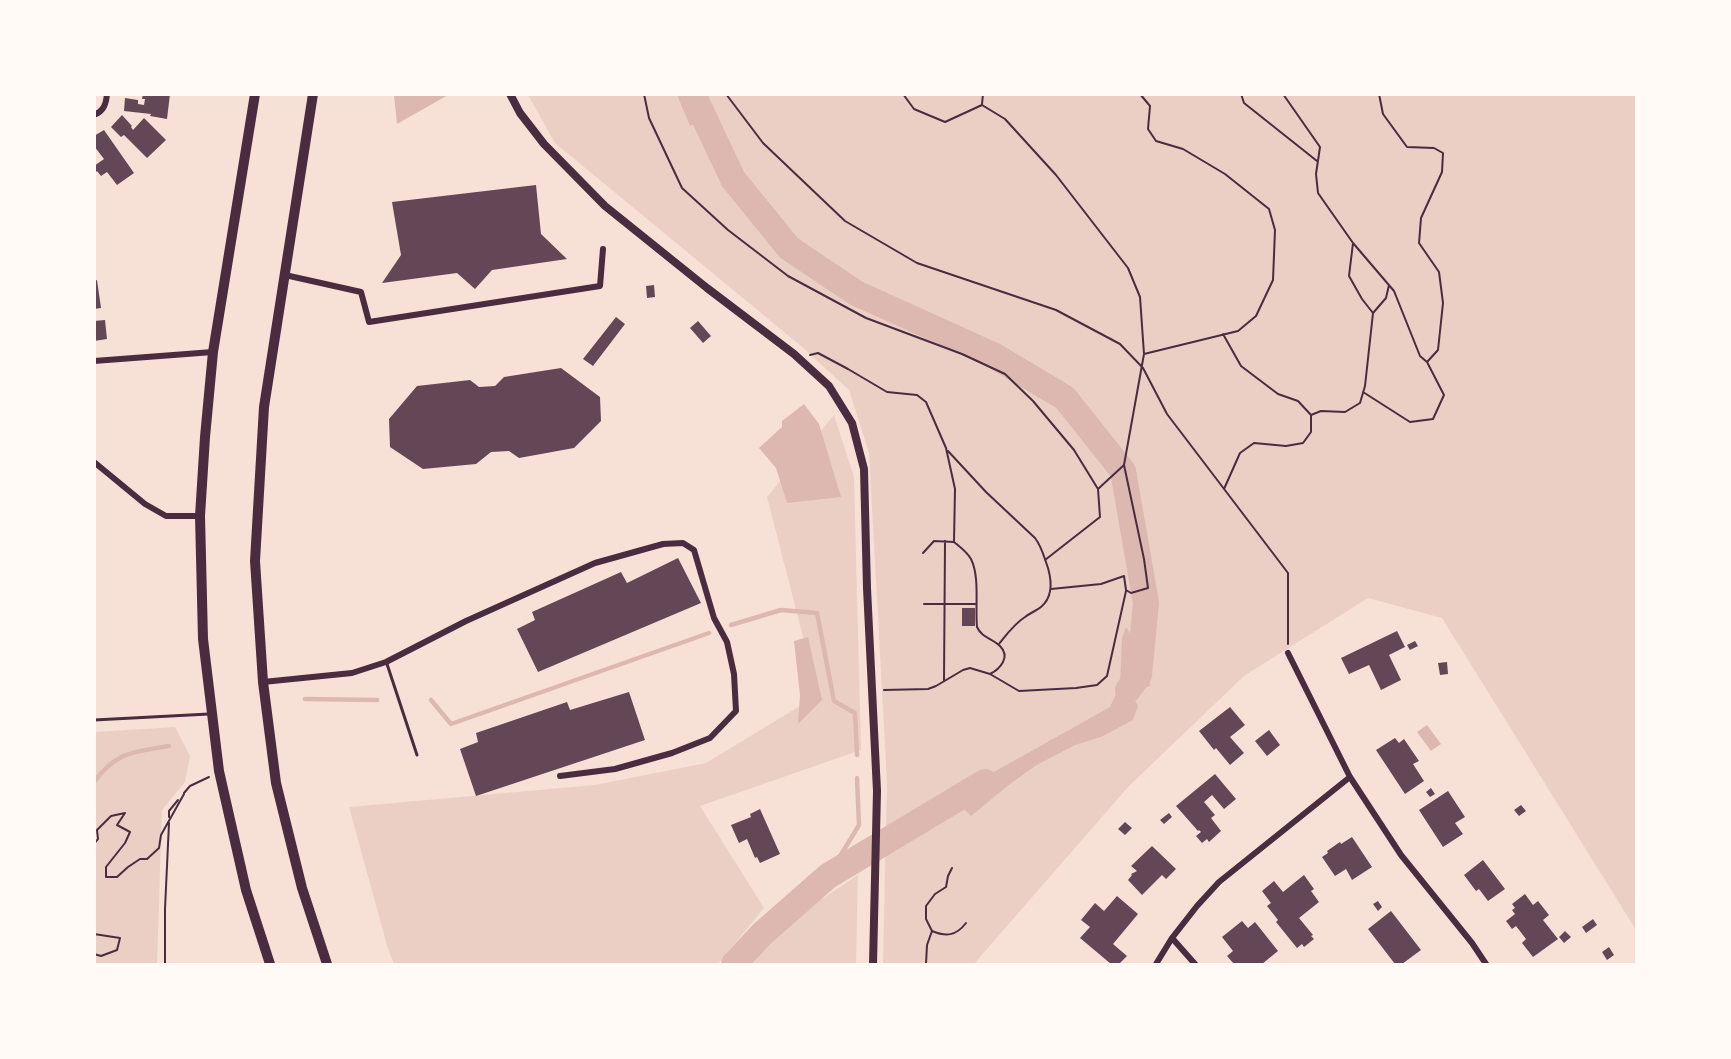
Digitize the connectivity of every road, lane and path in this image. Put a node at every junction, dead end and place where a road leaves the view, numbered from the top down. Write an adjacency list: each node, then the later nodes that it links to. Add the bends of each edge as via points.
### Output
1 (107, 94): 14 (street, via 106,104)
2 (255, 94): 22 (highway)
3 (313, 94): 18 (highway)
4 (510, 94): 24 (street, via 544,144 605,206)
5 (644, 94): 33 (path, via 649,118 682,188 728,230 788,276 866,318 1005,374 1074,450)
6 (726, 94): 27 (path, via 763,143 845,221 917,263 1056,310 1120,344)
7 (903, 94): 13 (path, via 914,109 945,122)
8 (983, 94): 13 (path)
9 (1140, 94): 21 (path, via 1150,106 1148,129 1156,141 1183,149 1269,209 1275,230 1273,280 1256,316 1238,331)
10 (1241, 94): 15 (path, via 1244,103)
11 (1283, 94): 15 (path, via 1320,147)
12 (1379, 94): 26 (path, via 1383,114 1407,147 1434,148 1443,153 1442,172 1421,219 1419,243 1439,272 1443,303 1438,350)
13 (982, 105): 23 (path, via 1005,119 1056,175 1128,268 1140,297)
14 (94, 115)
15 (1318, 162): 16 (path, via 1318,193)
16 (1353, 243): 19 (path); 20 (path, via 1349,276)
17 (603, 249): 18 (street, via 600,286 369,322 361,292)
18 (285, 275): 50 (highway, via 264,407 260,460 255,561)
19 (1389, 285): 20 (path, via 1386,298); 26 (path, via 1420,356)
20 (1373, 313): 28 (path)
21 (1223, 334): 23 (path); 29 (path, via 1241,366 1278,394 1298,401)
22 (213, 352): 25 (street); 35 (highway)
23 (1144, 354): 27 (path)
24 (798, 357): 30 (path, via 818,353 887,392 917,394 926,402); 51 (street, via 829,386 852,423 864,469)
25 (94, 361)
26 (1427, 362): 28 (path, via 1444,395 1433,419 1410,422)
27 (1143, 368): 32 (path); 34 (path, via 1167,414)
28 (1364, 392): 29 (path, via 1360,403 1345,412 1321,411)
29 (1311, 415): 34 (path, via 1311,432 1303,443 1254,443 1240,453)
30 (946, 448): 37 (path, via 955,489); 39 (path, via 1035,538)
31 (94, 462): 35 (street, via 166,516)
32 (1124, 465): 33 (path); 41 (path, via 1148,588)
33 (1098, 489): 39 (path, via 1101,517)
34 (1224, 489): 46 (path, via 1288,573)
35 (200, 516): 52 (highway, via 203,639)
36 (945, 542): 37 (path); 38 (path, via 934,541); 44 (path)
37 (954, 542): 43 (path, via 973,566)
38 (923, 553)
39 (1045, 560): 40 (path)
40 (1051, 589): 41 (path, via 1101,584 1124,576); 45 (path, via 1042,606 1024,617)
41 (1126, 590): 48 (path, via 1107,676 1097,685 1019,691)
42 (924, 604): 44 (path)
43 (976, 604): 44 (path); 45 (path, via 977,627)
44 (945, 605): 49 (path)
45 (998, 645): 48 (path, via 1004,653 1002,665)
46 (1288, 653): 57 (street)
47 (386, 662): 50 (street, via 352,673); 54 (lane); 56 (street, via 595,563 663,544 683,543 694,550 714,618 727,642 736,711 710,738 672,753 615,769)
48 (990, 674): 49 (path, via 970,668)
49 (944, 681): 51 (path, via 928,689)
50 (263, 682): 68 (highway, via 276,783 289,841)
51 (872, 691): 69 (street, via 878,791)
52 (211, 714): 53 (lane); 55 (highway)
53 (94, 720)
54 (417, 755)
55 (219, 771): 58 (path, via 190,786 169,811); 67 (highway, via 246,890)
56 (560, 776)
57 (1350, 777): 64 (street, via 1219,882); 73 (street, via 1401,855)
58 (169, 819): 59 (path, via 159,848 117,877 106,877 106,867 130,832 117,825 125,813 111,816 97,830); 66 (path)
59 (94, 844)
60 (952, 868): 62 (path, via 946,887 926,906 926,919)
61 (966, 923): 62 (path, via 952,935)
62 (932, 931): 70 (path)
63 (94, 934): 65 (path, via 120,938 117,950 101,956)
64 (1173, 938): 71 (street); 72 (street)
65 (94, 954)
66 (165, 964)
67 (270, 964)
68 (327, 964)
69 (873, 964)
70 (926, 964)
71 (1156, 964)
72 (1195, 964)
73 (1486, 964)

